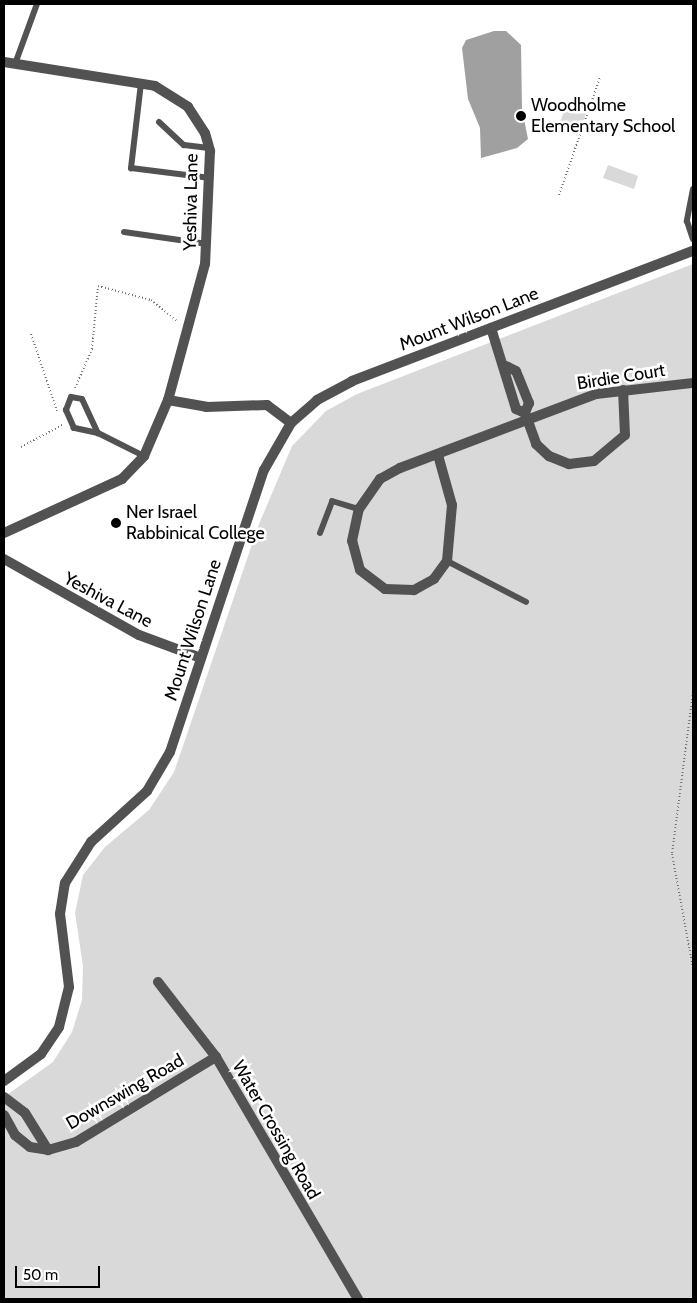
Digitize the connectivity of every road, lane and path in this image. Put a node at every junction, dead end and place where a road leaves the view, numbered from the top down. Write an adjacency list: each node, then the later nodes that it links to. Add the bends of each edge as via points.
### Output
1 (37, 4): 3 (lane)
2 (4, 62): 3 (street, Yeshiva Lane)
3 (16, 64): 5 (street, Yeshiva Lane)
4 (600, 77): 10 (path)
5 (141, 83): 7 (street, Yeshiva Lane, via 166,90 188,106); 8 (lane, via 132,168)
6 (159, 122): 7 (lane, via 184,145)
7 (209, 148): 8 (street, Yeshiva Lane)
8 (210, 178): 13 (street, Yeshiva Lane)
9 (693, 191): 12 (lane, via 687,221)
10 (559, 195)
11 (124, 232): 13 (lane)
12 (693, 239)
13 (207, 244): 22 (street, Yeshiva Lane, via 200,292)
14 (693, 251): 16 (street, Mount Wilson Lane)
15 (184, 326): 21 (path, via 151,300 98,286 92,349)
16 (491, 328): 18 (street); 24 (street, Mount Wilson Lane, via 334,390)
17 (31, 334): 26 (path, via 63,426)
18 (506, 366): 23 (street, via 503,377 516,409); 23 (street, via 516,371 529,403)
19 (693, 383): 20 (street, Birdie Court)
20 (623, 390): 23 (street, Birdie Court, via 576,400); 23 (street, via 625,435 594,461 569,464 549,456 536,444)
21 (74, 391)
22 (168, 400): 24 (street, via 206,408 267,405); 28 (street, Yeshiva Lane)
23 (527, 417): 27 (street, Birdie Court)
24 (291, 423): 35 (street, Mount Wilson Lane, via 264,470)
25 (98, 433): 25 (lane, via 82,399 71,397 66,410 74,428); 28 (lane)
26 (21, 447)
27 (438, 455): 29 (street, Birdie Court, via 380,480); 33 (street, via 452,505)
28 (144, 456): 30 (street, Yeshiva Lane, via 134,469 109,486)
29 (359, 509): 31 (lane, via 332,501); 33 (street, Birdie Court, via 352,533 354,553 360,570 378,586 393,592 414,590 434,578)
30 (4, 533)
31 (320, 533)
32 (4, 559): 35 (street, Yeshiva Lane, via 110,621 160,646)
33 (447, 561): 34 (lane)
34 (526, 602)
35 (201, 658): 40 (street, Mount Wilson Lane, via 170,752 155,780 135,804 91,842 70,872 60,914 69,987 64,1012 41,1054)
36 (693, 692): 37 (path, via 672,854)
37 (693, 968)
38 (158, 982): 39 (street, Water Crossing Road)
39 (216, 1057): 43 (street, Downswing Road, via 76,1142); 44 (street, Water Crossing Road)
40 (4, 1081)
41 (4, 1098): 42 (street); 43 (street, via 25,1113)
42 (4, 1114): 43 (street, via 15,1135 30,1147)
43 (48, 1150)
44 (358, 1299)

